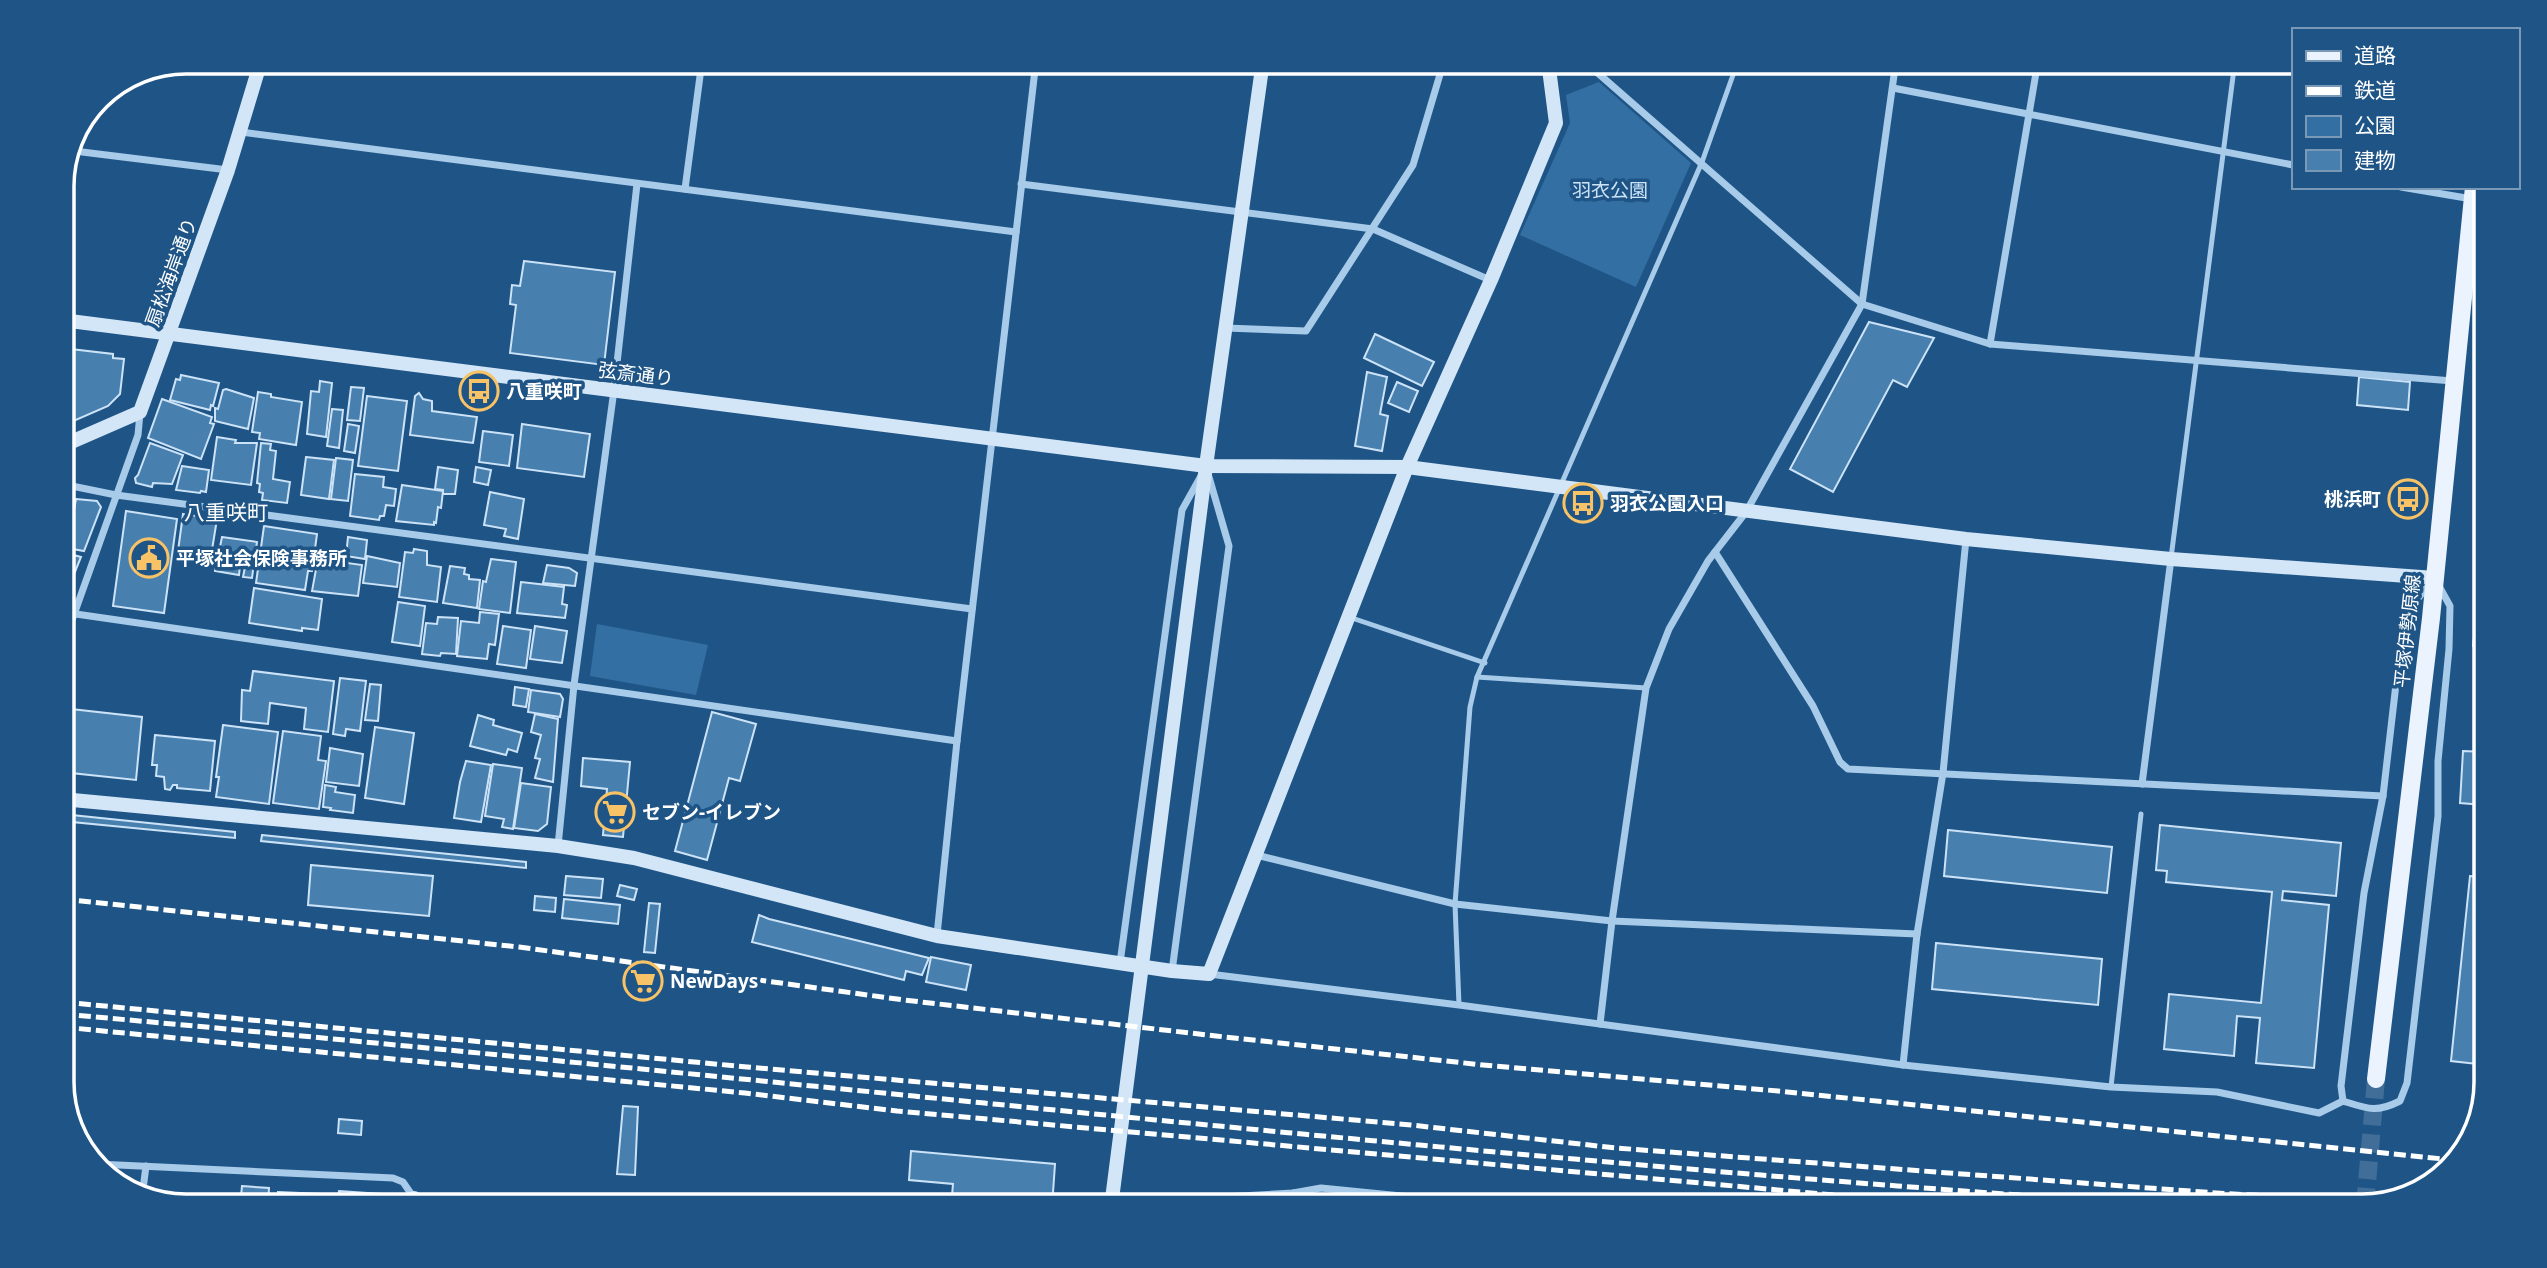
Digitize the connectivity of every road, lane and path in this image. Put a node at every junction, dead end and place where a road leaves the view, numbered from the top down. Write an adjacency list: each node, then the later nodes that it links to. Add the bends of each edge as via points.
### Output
1 (257, 74): 14 (street, 扇松海岸通り)
2 (700, 74): 22 (street)
3 (1034, 74): 21 (street)
4 (1261, 74): 25 (street)
5 (1440, 74): 26 (street, via 1413,165)
6 (1550, 74): 28 (street, via 1556,123)
7 (1599, 74): 17 (street)
8 (1733, 74): 17 (lane)
9 (1895, 74): 12 (street)
10 (2037, 74): 13 (street)
11 (2234, 74): 15 (lane)
12 (1893, 88): 13 (street); 29 (street)
13 (2030, 114): 15 (street); 33 (street)
14 (241, 132): 19 (street, 扇松海岸通り); 20 (street)
15 (2225, 151): 18 (street); 34 (lane)
16 (79, 152): 19 (street)
17 (1702, 162): 29 (street); 42 (lane)
18 (2292, 166)
19 (228, 170): 32 (street, 扇松海岸通り)
20 (637, 184): 22 (street); 36 (street)
21 (1021, 184): 25 (street); 27 (street)
22 (685, 189): 27 (street)
23 (2425, 189): 24 (street)
24 (2473, 193): 35 (main road, 平塚伊勢原線)
25 (1242, 211): 26 (street); 31 (street)
26 (1373, 229): 28 (street); 31 (street, via 1306,331)
27 (1016, 232): 38 (street)
28 (1491, 280): 41 (street)
29 (1862, 304): 33 (street); 45 (street)
30 (74, 322): 32 (street, 弦斎通り)
31 (1226, 328): 40 (street)
32 (168, 334): 36 (street, 弦斎通り); 37 (street, 扇松海岸通り)
33 (1990, 344): 34 (street)
34 (2197, 360): 35 (street); 49 (lane)
35 (2453, 381): 50 (main road, 平塚伊勢原線)
36 (614, 390): 38 (street, 弦斎通り); 48 (street)
37 (140, 412): 39 (street); 44 (street, via 138,435)
38 (991, 439): 40 (street, 弦斎通り); 51 (street)
39 (74, 440)
40 (1206, 466): 41 (street, 弦斎通り); 70 (street, via 1182,510); 71 (street, via 1229,546); 83 (street)
41 (1407, 467): 42 (street, 弦斎通り); 53 (street)
42 (1561, 485): 45 (street, 弦斎通り); 54 (lane)
43 (74, 486): 44 (street)
44 (116, 495): 48 (street); 52 (street)
45 (1746, 512): 46 (street, 弦斎通り); 47 (street)
46 (1966, 539): 49 (street, 弦斎通り); 59 (street)
47 (1715, 552): 57 (street, via 1669,629); 59 (street, via 1813,706 1840,762 1848,769)
48 (590, 559): 51 (street); 56 (street)
49 (2171, 559): 50 (street, 弦斎通り); 60 (street)
50 (2435, 578): 61 (street, via 2404,615); 76 (main road, 平塚伊勢原線); 78 (street, via 2450,606 2449,649 2438,761 2438,816 2407,1083 2400,1101 2387,1107 2372,1110)
51 (972, 609): 58 (street)
52 (75, 614): 56 (street)
53 (1349, 617): 54 (lane); 65 (street)
54 (1485, 663): 55 (lane)
55 (1477, 677): 57 (lane); 66 (lane, via 1470,707)
56 (574, 685): 58 (street); 64 (street)
57 (1646, 688): 67 (street)
58 (957, 741): 69 (street)
59 (1943, 773): 60 (street); 68 (street)
60 (2142, 784): 61 (street)
61 (2383, 796): 78 (street, via 2364,893)
62 (74, 800): 64 (street)
63 (2141, 814): 77 (lane)
64 (558, 846): 69 (street, via 655,863)
65 (1256, 855): 66 (street); 72 (street)
66 (1455, 904): 67 (street); 73 (lane)
67 (1612, 921): 68 (street); 74 (street)
68 (1917, 934): 75 (street)
69 (937, 936): 70 (street)
70 (1120, 964): 71 (street)
71 (1171, 971): 72 (street)
72 (1209, 974): 73 (street)
73 (1459, 1004): 74 (street)
74 (1600, 1024): 75 (street)
75 (1903, 1065): 77 (street)
76 (2376, 1079)
77 (2111, 1087): 78 (street, via 2217,1092 2319,1113)
78 (2343, 1101)
79 (110, 1165): 80 (street)
80 (146, 1166): 81 (street); 82 (street, via 393,1178 403,1182)
81 (143, 1186)
82 (408, 1194)
83 (1113, 1194)
84 (1293, 1194): 85 (street, via 1321,1188)
85 (1381, 1194)

